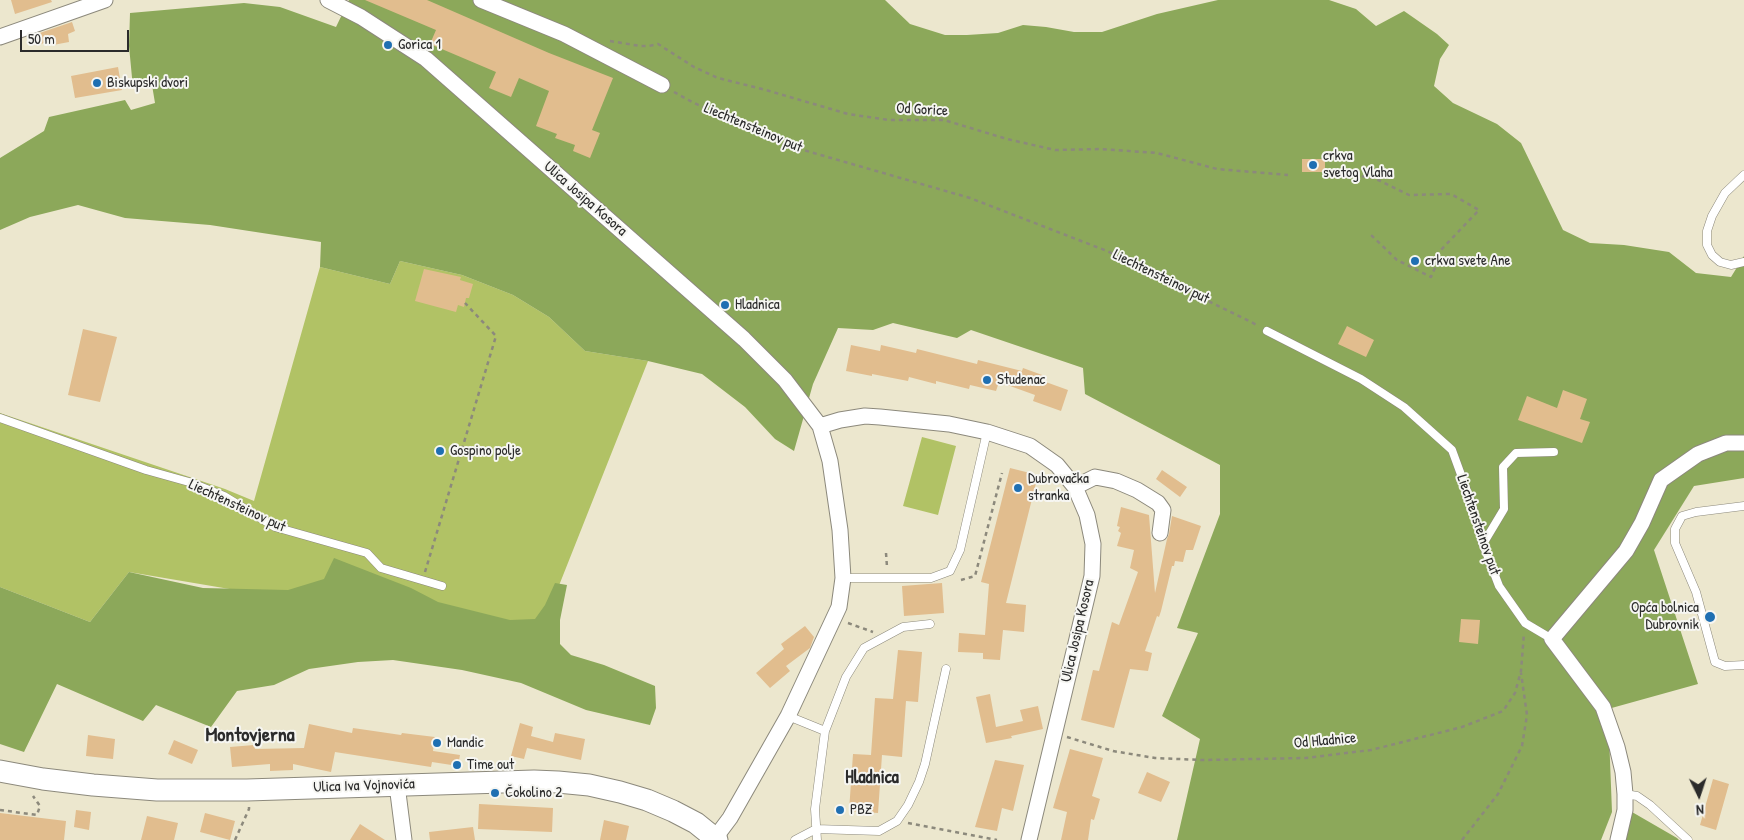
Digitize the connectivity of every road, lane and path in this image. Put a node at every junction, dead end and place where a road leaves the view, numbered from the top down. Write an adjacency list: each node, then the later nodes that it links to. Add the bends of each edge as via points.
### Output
1 (105, 0): 4 (street)
2 (481, 0): 6 (street, via 564,34)
3 (334, 1): 15 (street, Ulica Josipa Kosora, via 441,72 744,339 785,380)
4 (0, 37)
5 (604, 40): 7 (path, Od Gorice, via 640,46 658,44 718,78 848,114 889,120 944,120 1055,150 1157,153 1217,169)
6 (662, 85): 13 (path, Liechtensteinov put, via 779,142 970,198 1107,251)
7 (1288, 174)
8 (1354, 175): 10 (path, via 1374,178 1409,195 1451,194 1479,210 1438,253 1431,277 1397,260)
9 (1744, 175): 11 (lane, via 1725,193 1712,216 1707,245 1720,262 1731,265)
10 (1370, 234)
11 (1744, 262)
12 (465, 303): 27 (path, via 496,336)
13 (1267, 330): 23 (lane, Liechtensteinov put, via 1361,379 1404,407 1452,450 1472,502)
14 (0, 418): 27 (lane, Liechtensteinov put, via 188,482 224,496 275,527 367,553 381,568)
15 (820, 426): 16 (street, Ulica Josipa Kosora, via 865,416 949,424); 25 (street, Ulica Josipa Kosora, via 836,498)
16 (987, 432): 20 (street, Ulica Josipa Kosora, via 1030,446 1056,465); 26 (lane, via 960,550 950,571 931,578)
17 (1744, 443): 34 (street, via 1726,443 1698,454 1661,480 1626,551)
18 (1554, 452): 23 (lane, via 1516,453 1503,467 1504,509)
19 (1002, 473): 28 (path, via 976,576)
20 (1075, 487): 22 (street, via 1095,478 1116,480 1138,490 1163,510); 40 (street, Ulica Josipa Kosora, via 1087,515 1093,544 1092,576)
21 (1744, 506): 35 (lane, via 1682,516 1675,529 1676,543 1696,592 1716,662 1725,666)
22 (1160, 533)
23 (1483, 544): 31 (lane, Liechtensteinov put, via 1499,586)
24 (886, 553): 26 (path)
25 (843, 578): 26 (lane); 30 (street, Ulica Josipa Kosora)
26 (888, 578)
27 (422, 580): 29 (lane, Liechtensteinov put)
28 (960, 580)
29 (442, 586)
30 (834, 618): 33 (path); 38 (street, Ulica Josipa Kosora)
31 (1525, 623): 34 (lane, Liechtensteinov put); 37 (path, Od Hladnice)
32 (930, 624): 33 (lane, via 903,627)
33 (884, 636): 39 (lane, via 864,648 846,676)
34 (1552, 639): 44 (street, Liechtensteinov put, via 1603,707 1617,747)
35 (1744, 665)
36 (946, 669): 47 (lane, via 925,764 908,805)
37 (1521, 671): 40 (path, Od Hladnice, via 1515,693 1503,711 1462,727 1371,750 1306,758 1155,758 1113,751); 56 (path, via 1526,715 1522,746 1498,794)
38 (788, 716): 39 (lane); 49 (street, Ulica Josipa Kosora)
39 (826, 730): 48 (lane, via 815,809)
40 (1054, 733): 55 (street, Ulica Josipa Kosora)
41 (0, 771): 43 (main road, Ulica Iva Vojnovića, via 43,779 157,790)
42 (397, 785): 43 (main road, Ulica Iva Vojnovića); 49 (main road, Ulica Iva Vojnovića, via 534,781 589,785 673,811); 51 (street)
43 (247, 790): 50 (path, via 249,809)
44 (1625, 794): 57 (street, Liechtensteinov put); 58 (lane, via 1637,796 1650,805)
45 (0, 810): 46 (path)
46 (37, 815)
47 (897, 821): 48 (lane, via 879,831); 54 (path)
48 (816, 829): 52 (lane); 53 (lane)
49 (716, 839)
50 (234, 840)
51 (404, 840)
52 (795, 840)
53 (817, 840)
54 (997, 840)
55 (1029, 840)
56 (1462, 840)
57 (1618, 840)
58 (1688, 840)

